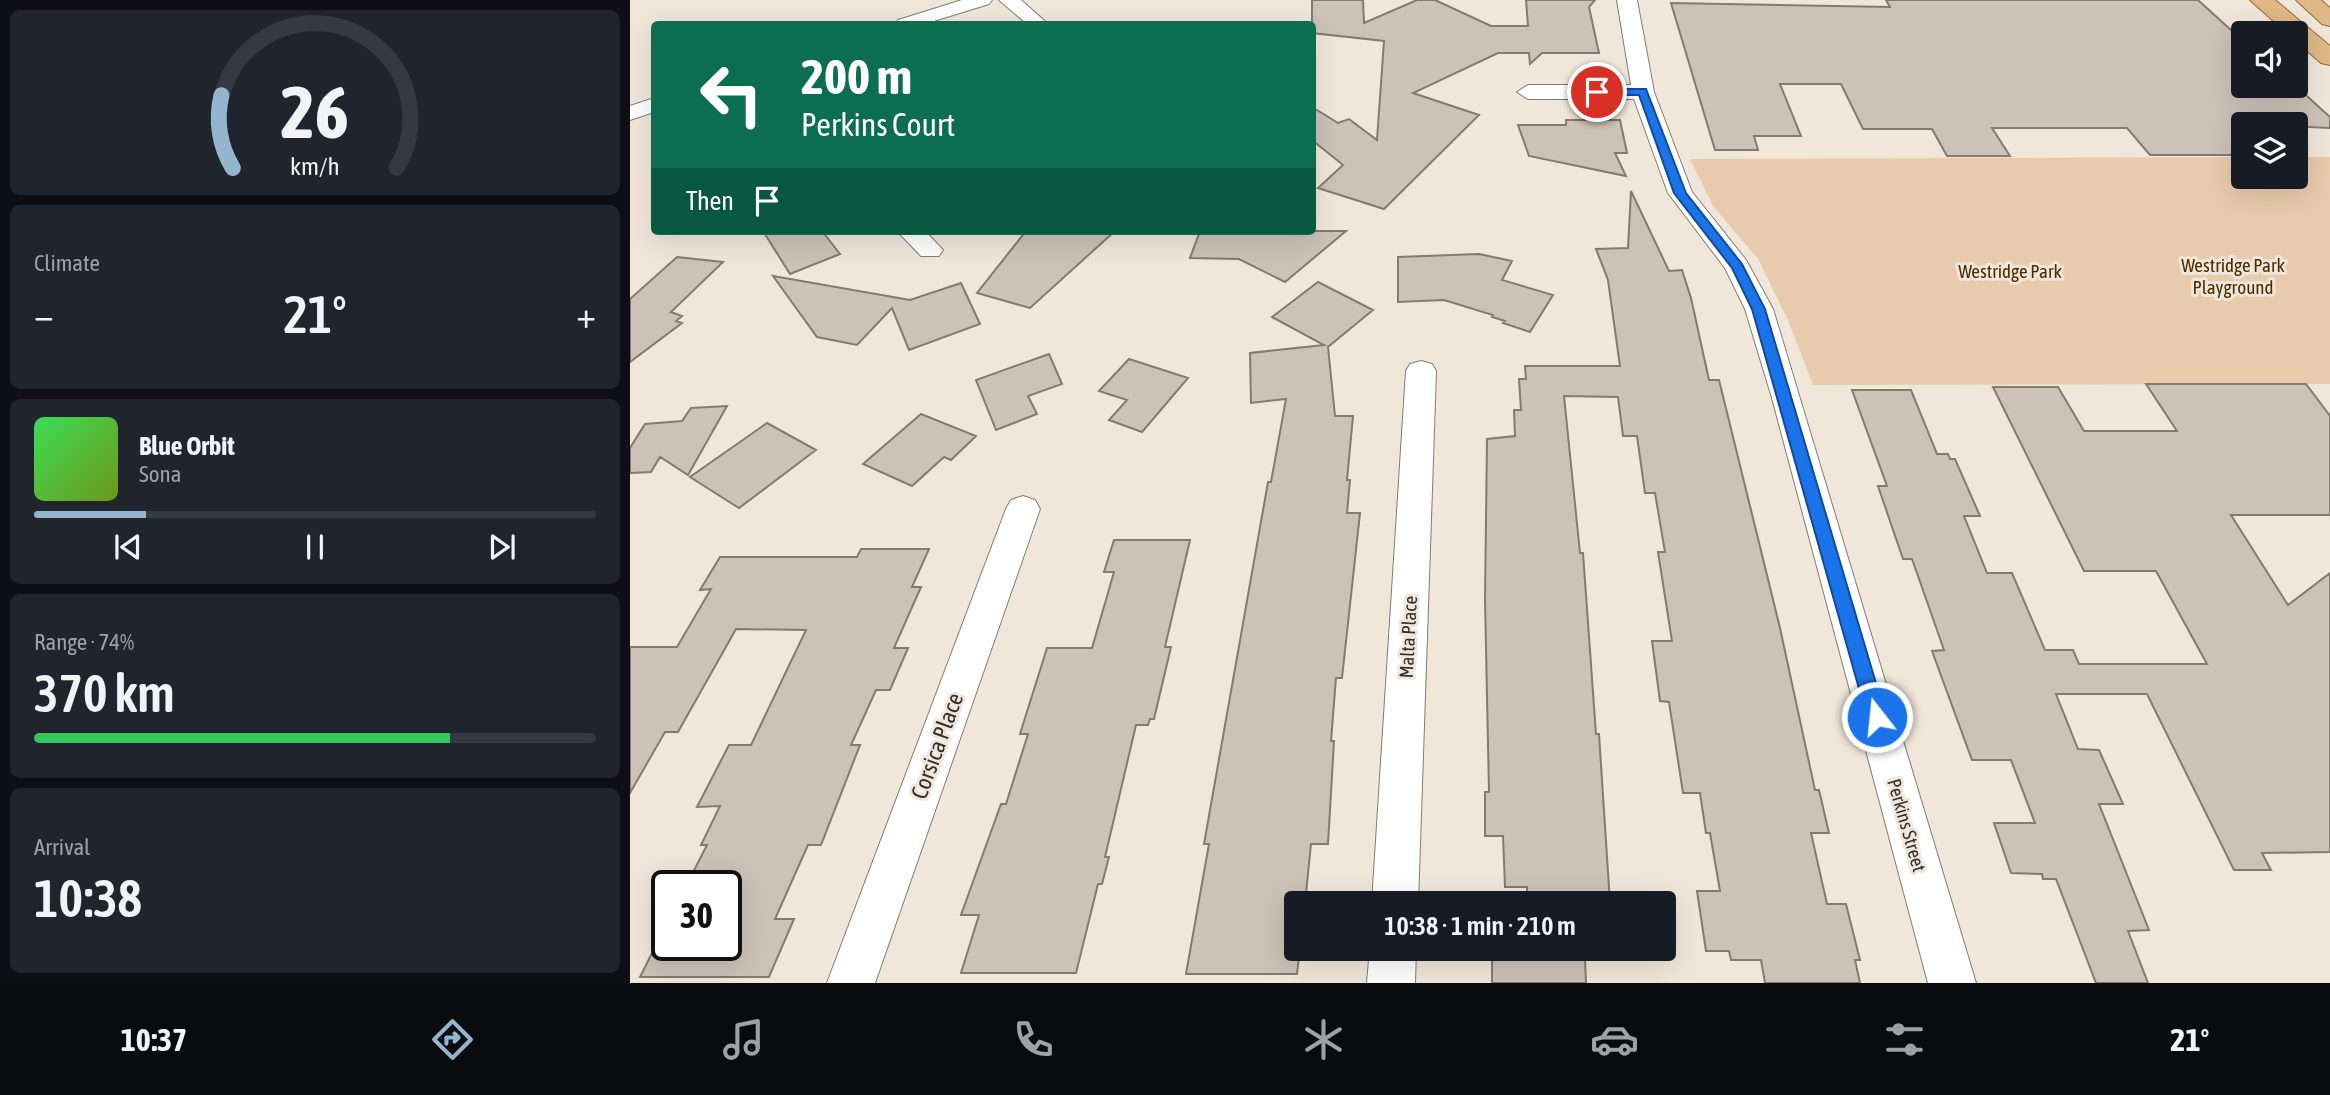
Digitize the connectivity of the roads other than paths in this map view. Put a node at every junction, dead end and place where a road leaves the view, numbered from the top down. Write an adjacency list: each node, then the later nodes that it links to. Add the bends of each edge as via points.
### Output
1 (982, 0): 7 (street)
2 (1009, 0): 8 (street)
3 (1627, 0): 11 (street, Perkins Street)
4 (2261, 0): 9 (main road)
5 (2306, 0): 6 (main road)
6 (2330, 19)
7 (915, 21)
8 (1034, 21)
9 (2330, 58)
10 (1528, 92): 11 (street)
11 (1643, 92): 22 (street, Perkins Street, via 1680,193 1737,267 1759,309)
12 (651, 106): 13 (street)
13 (630, 113)
14 (914, 235): 15 (street)
15 (930, 250)
16 (1421, 371): 18 (street, Malta Place)
17 (1023, 509): 20 (street, Corsica Place)
18 (1396, 891)
19 (1392, 961): 21 (street)
20 (851, 983)
21 (1391, 983)
22 (1952, 983)

